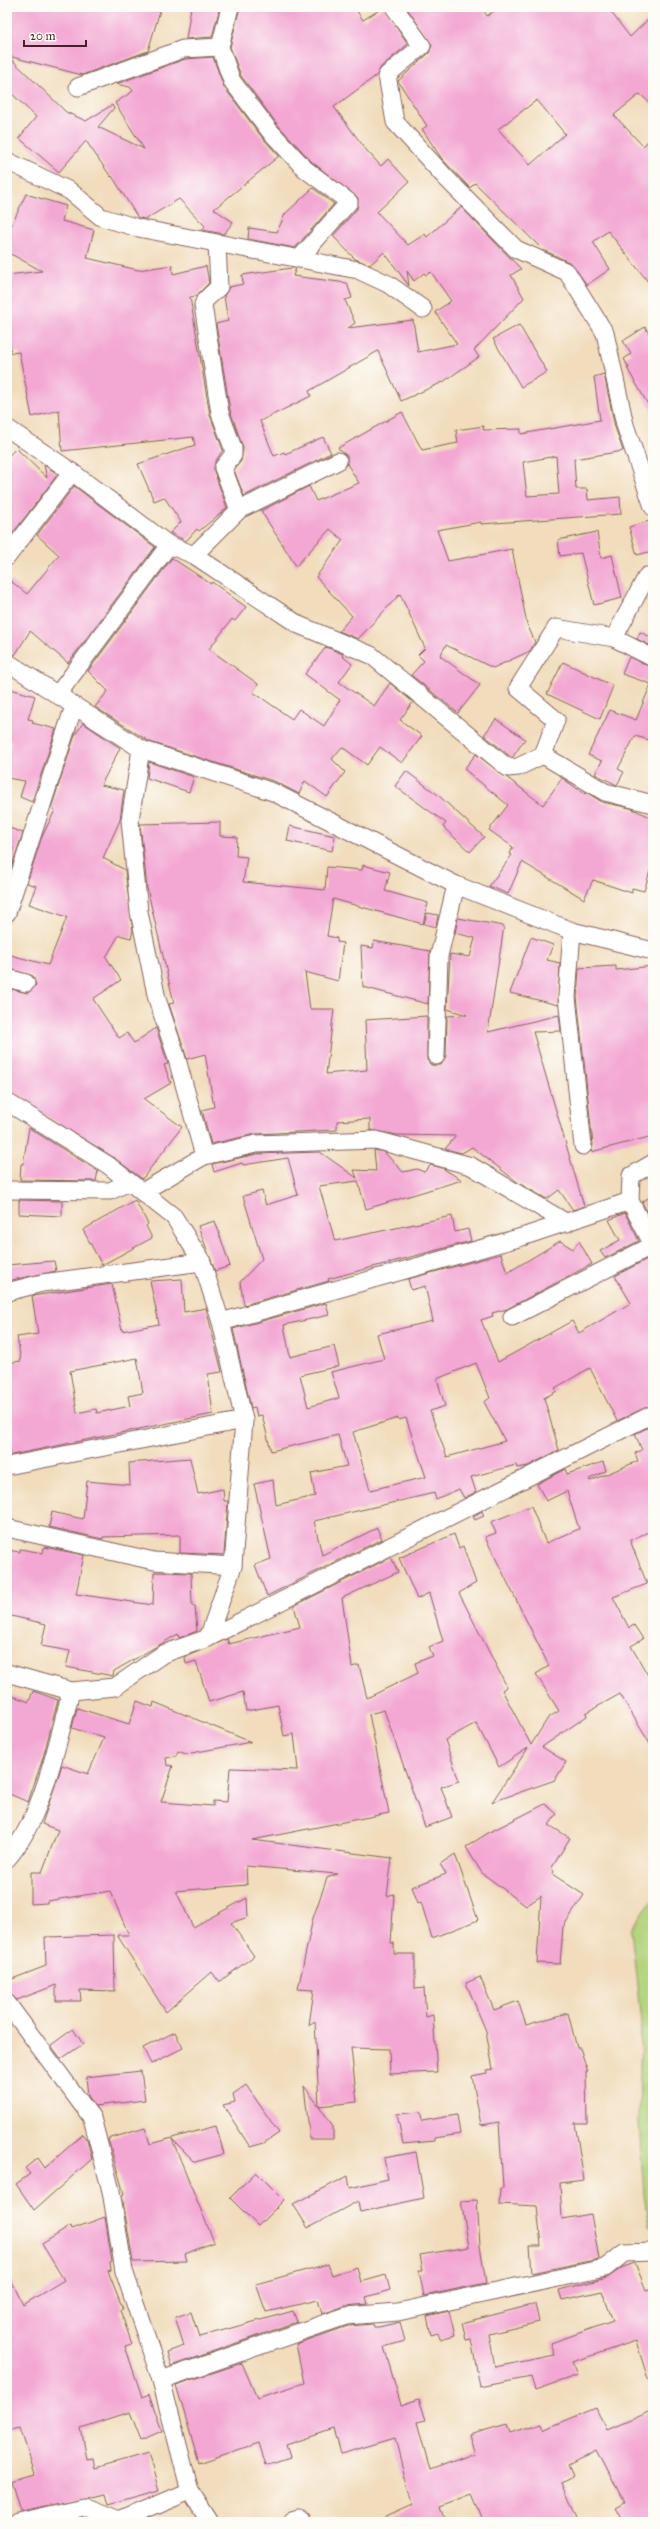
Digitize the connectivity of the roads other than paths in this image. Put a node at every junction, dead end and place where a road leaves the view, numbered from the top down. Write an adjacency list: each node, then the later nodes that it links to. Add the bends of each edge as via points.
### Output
1 (230, 7): 3 (street)
2 (394, 8): 12 (street, via 422,46 387,76 395,122 516,249 568,272 605,333 625,425)
3 (220, 46): 4 (street, via 183,49); 7 (street, via 232,81 269,130 305,169 349,202)
4 (78, 87)
5 (7, 161): 6 (street, via 70,190 101,217 138,228)
6 (217, 244): 7 (street); 13 (street, via 219,287 203,305 220,413 233,448 233,455 223,468)
7 (299, 259): 8 (street, via 358,270 388,284)
8 (423, 308)
9 (8, 428): 11 (street)
10 (338, 461): 13 (street)
11 (72, 472): 14 (street); 16 (street)
12 (653, 507)
13 (239, 510): 15 (street)
14 (169, 546): 15 (street); 21 (street)
15 (194, 555): 24 (street, via 298,625 371,655 508,768 518,767)
16 (7, 557)
17 (653, 577): 18 (street, via 646,576)
18 (614, 638): 19 (street); 24 (street, via 556,628 518,688 556,720)
19 (653, 658)
20 (7, 662): 21 (street)
21 (58, 694): 22 (street)
22 (74, 706): 23 (street); 27 (street)
23 (141, 749): 26 (street, via 272,792); 35 (street, via 130,820 139,912 157,999 175,1052)
24 (543, 756): 25 (street, via 605,792)
25 (653, 804)
26 (456, 885): 28 (street); 32 (street, via 439,956)
27 (7, 913)
28 (572, 931): 29 (street); 34 (street, via 567,997)
29 (653, 951)
30 (7, 978): 31 (street)
31 (26, 983)
32 (436, 1056)
33 (7, 1102): 37 (street, via 108,1165)
34 (583, 1146)
35 (204, 1156): 37 (street); 40 (street, via 256,1144 376,1140 471,1166)
36 (653, 1163): 39 (street, via 631,1176)
37 (135, 1187): 38 (street, via 110,1191); 42 (street, via 174,1217)
38 (7, 1190)
39 (630, 1201): 40 (street); 41 (street)
40 (567, 1223): 45 (street)
41 (653, 1245): 44 (street)
42 (202, 1262): 43 (street, via 42,1283); 45 (street)
43 (7, 1292)
44 (512, 1317)
45 (221, 1322): 47 (street)
46 (653, 1414): 51 (street)
47 (244, 1420): 48 (street); 50 (street)
48 (7, 1466)
49 (7, 1528): 50 (street, via 154,1561)
50 (233, 1566): 51 (street)
51 (208, 1638): 53 (street, via 163,1654 115,1687)
52 (7, 1673): 53 (street)
53 (71, 1691): 54 (street, via 46,1785 18,1847)
54 (7, 1859)
55 (7, 2003): 57 (street, via 92,2118 111,2191 124,2271)
56 (653, 2252): 57 (street, via 624,2253 605,2268 398,2312 346,2316)
57 (160, 2380): 58 (street)
58 (190, 2491): 59 (street, via 119,2521 84,2508); 60 (street)
59 (18, 2522)
60 (210, 2522)
61 (292, 2522): 62 (street)
62 (302, 2522)

